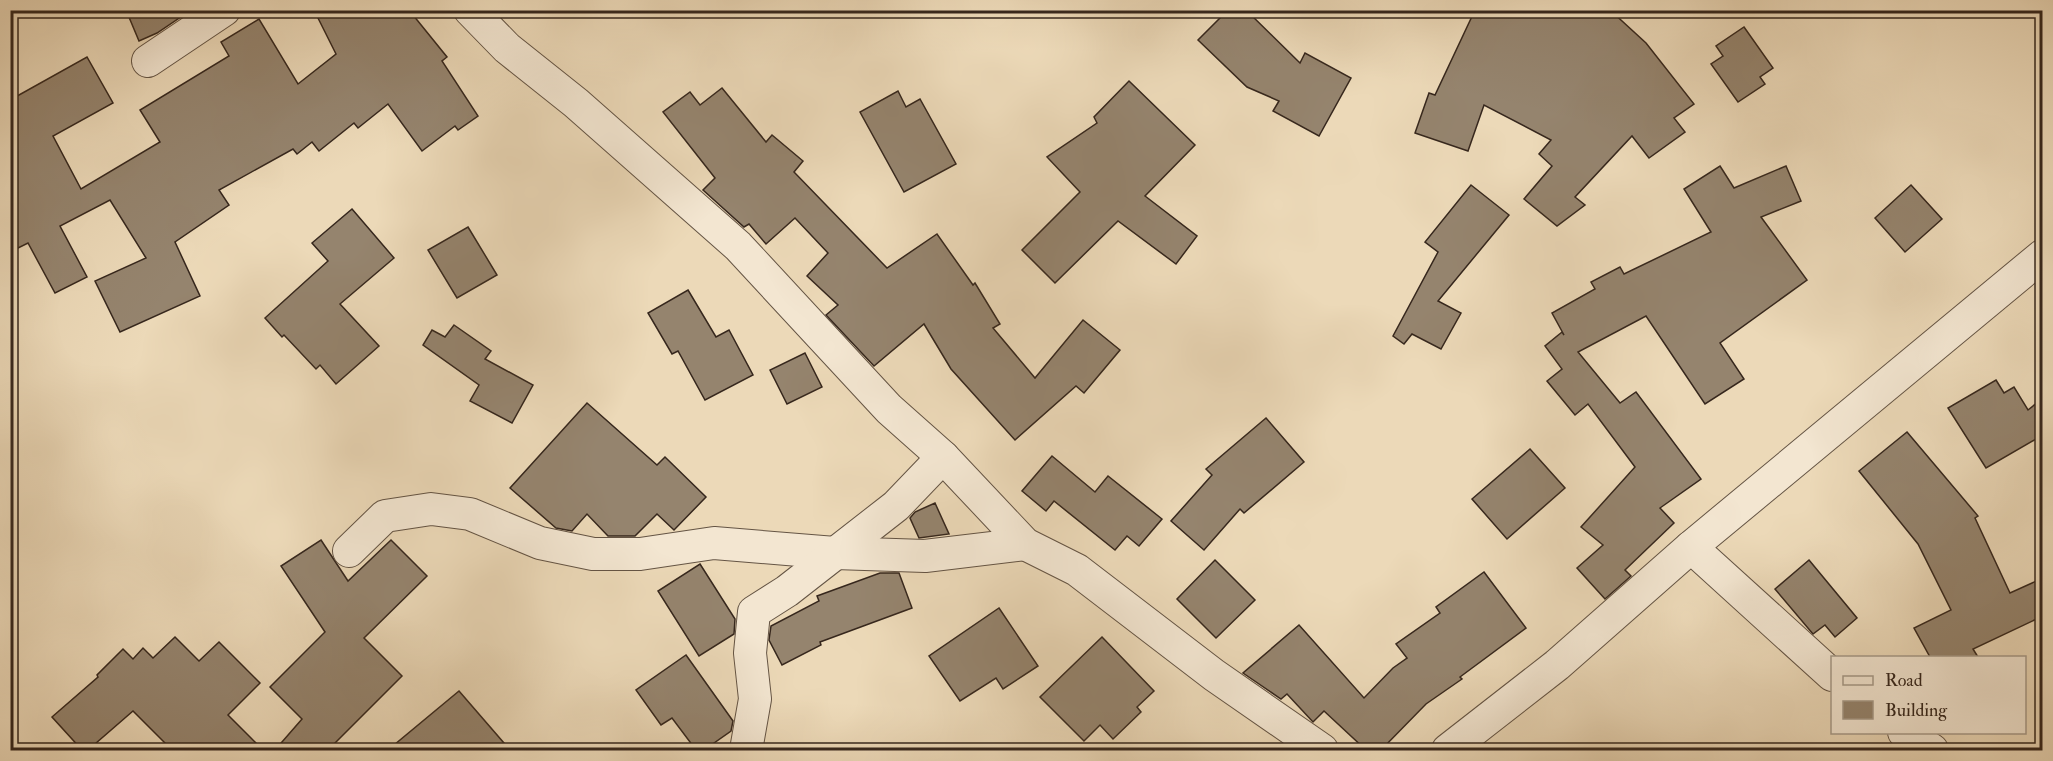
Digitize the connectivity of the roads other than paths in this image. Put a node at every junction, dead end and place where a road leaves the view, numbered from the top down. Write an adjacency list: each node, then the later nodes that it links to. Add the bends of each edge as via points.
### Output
1 (224, 10): 3 (street)
2 (470, 10): 5 (street, via 507,48 576,103 738,246 889,409)
3 (148, 61)
4 (2043, 256): 7 (street)
5 (943, 457): 6 (street); 9 (street, via 896,506)
6 (1026, 544): 9 (street, via 925,556); 13 (street, via 1077,570 1214,675)
7 (1691, 547): 10 (street); 14 (street, via 1557,665)
8 (349, 551): 9 (street, via 385,516 432,509 470,514 540,543 593,554 640,554 714,543)
9 (836, 553): 12 (street, via 754,612 750,653 755,699)
10 (1831, 673)
11 (1907, 734): 15 (street)
12 (746, 750)
13 (1322, 750)
14 (1448, 750)
15 (1932, 750)

